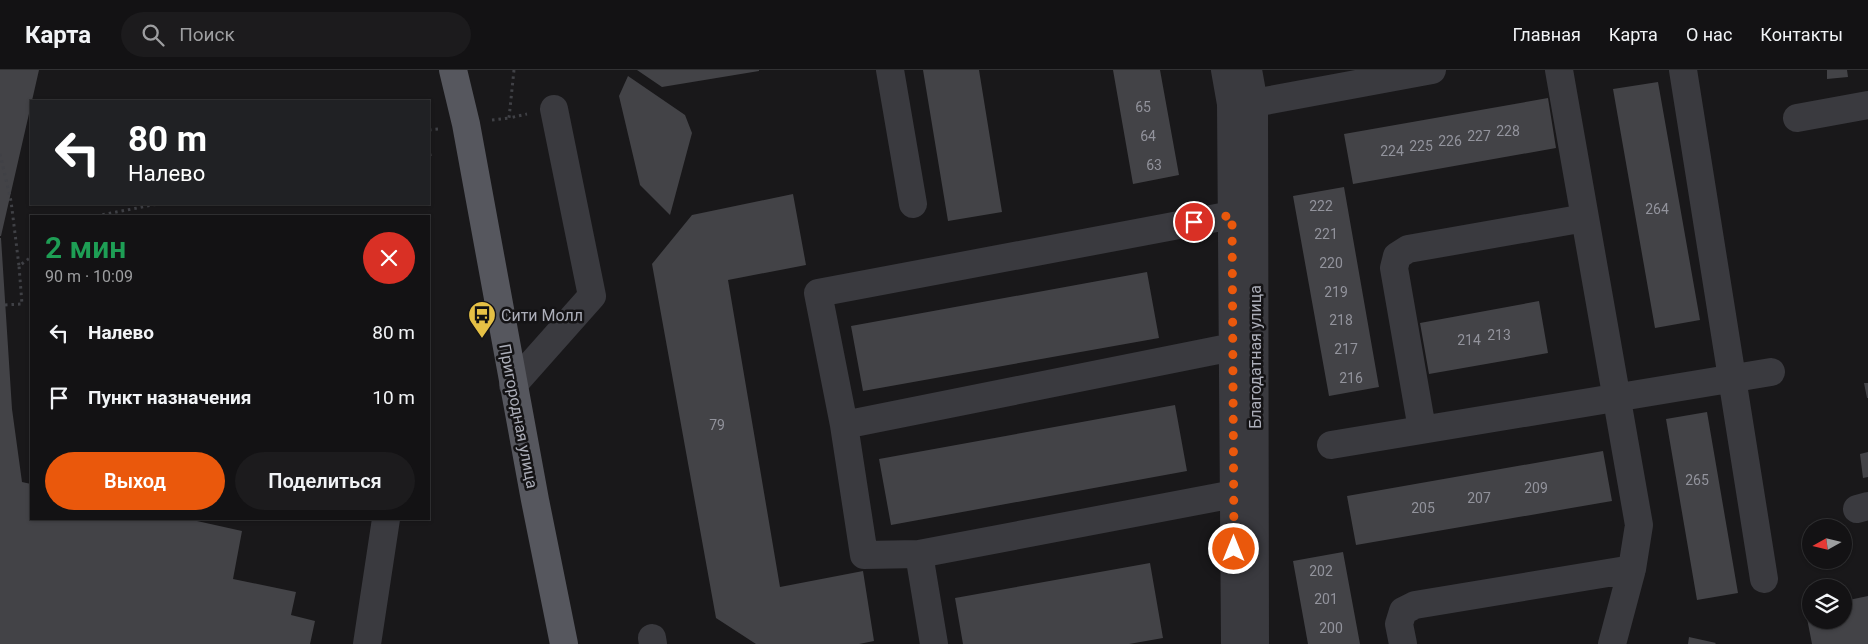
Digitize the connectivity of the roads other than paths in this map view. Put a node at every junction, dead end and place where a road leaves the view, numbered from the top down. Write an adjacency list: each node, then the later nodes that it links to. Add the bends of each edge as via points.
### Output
1 (453, 70): 18 (main road, Пригородная улица, via 468,134)
2 (890, 70): 12 (street)
3 (1225, 70): 8 (street, Благодатная улица)
4 (1248, 70): 8 (street, Благодатная улица)
5 (1432, 70): 8 (street)
6 (1559, 70): 14 (street)
7 (1683, 70): 17 (street)
8 (1242, 104): 13 (street, Благодатная улица); 28 (street, Благодатная улица)
9 (1868, 104): 11 (street)
10 (543, 111): 18 (street, via 592,296)
11 (1797, 118)
12 (913, 204)
13 (1232, 215): 15 (street, Благодатная улица); 20 (street, via 818,294)
14 (1585, 218): 19 (street); 21 (street, via 1408,249 1397,256 1394,268)
15 (1233, 347): 20 (street); 23 (street, Благодатная улица)
16 (1771, 372): 17 (street)
17 (1732, 379): 19 (street); 27 (street)
18 (514, 385): 30 (main road, Пригородная улица)
19 (1617, 398): 21 (street); 26 (street, via 1639,525)
20 (844, 424): 25 (street, via 864,555)
21 (1422, 430): 22 (street)
22 (1330, 445)
23 (1234, 494): 25 (street); 28 (street, Благодатная улица)
24 (386, 520): 29 (street)
25 (919, 554): 31 (street)
26 (1632, 568): 32 (street, via 1415,605 1403,611 1399,624); 33 (street)
27 (1764, 579)
28 (1236, 643)
29 (367, 644)
30 (564, 644)
31 (934, 644)
32 (1403, 644)
33 (1612, 644)

